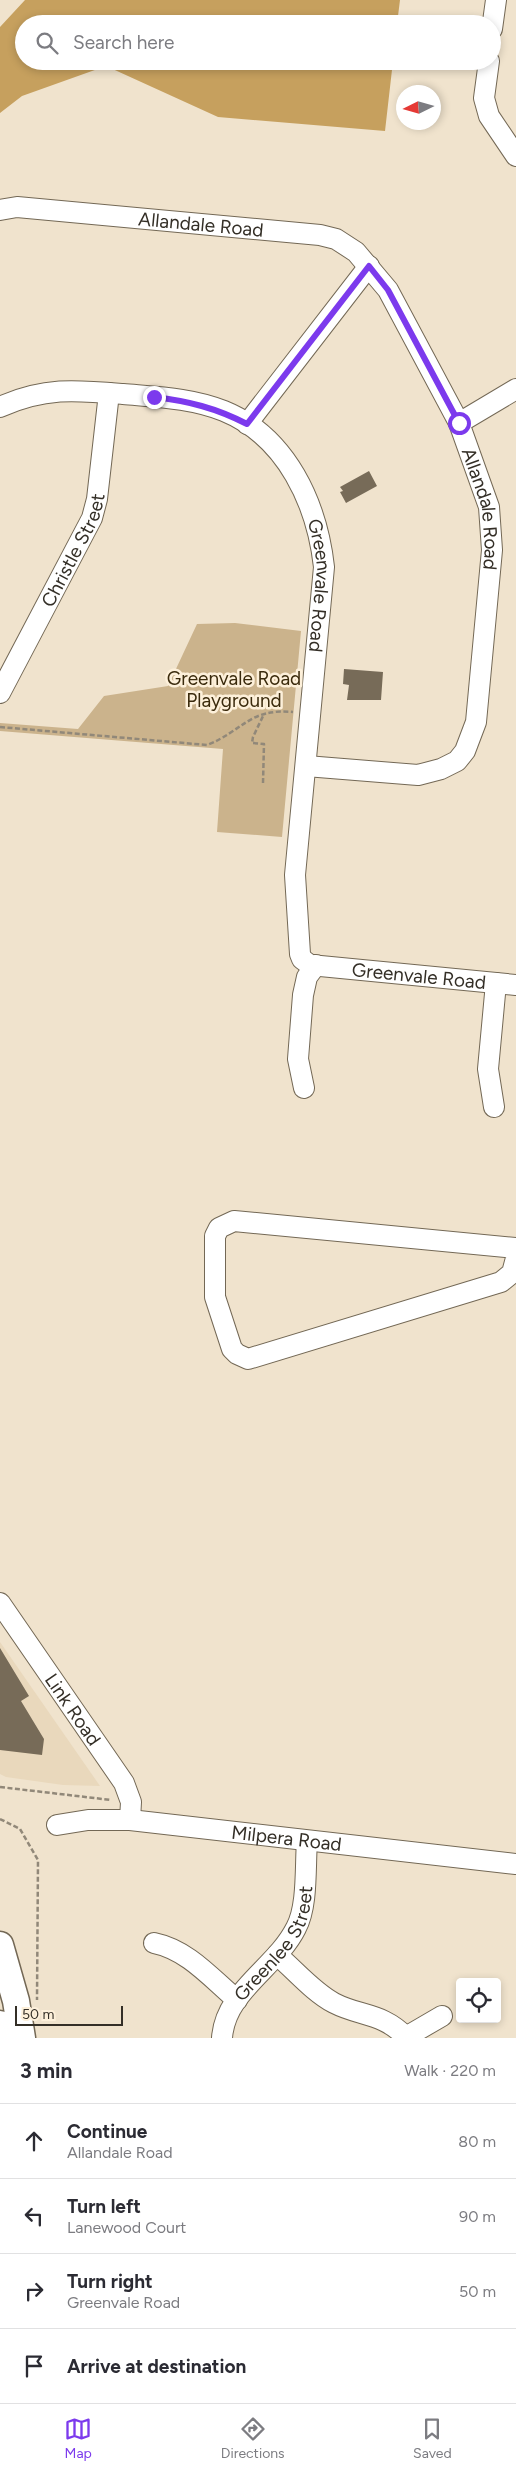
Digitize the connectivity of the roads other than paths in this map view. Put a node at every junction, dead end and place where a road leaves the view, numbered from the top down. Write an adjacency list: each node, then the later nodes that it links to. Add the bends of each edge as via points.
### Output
1 (496, 0): 2 (street)
2 (494, 15)
3 (488, 70): 4 (street, via 484,98 489,116)
4 (516, 156)
5 (0, 210): 6 (street, Allandale Road, via 16,207 320,235 346,245)
6 (369, 266): 10 (street, Allandale Road, via 388,290); 11 (street)
7 (516, 389): 10 (street)
8 (109, 393): 9 (street, Greenvale Road, via 57,390 31,395); 11 (street, Greenvale Road, via 193,402); 12 (street, Christle Street, via 92,518)
9 (0, 407)
10 (459, 423): 13 (street, Allandale Road, via 489,507 492,530 476,722 465,751 457,761 418,775)
11 (247, 424): 13 (street, Greenvale Road, via 271,445 294,473 313,510 321,540 324,567)
12 (0, 693)
13 (306, 766): 14 (street, Greenvale Road, via 295,875 296,914 300,954 306,963)
14 (316, 965): 15 (street, Greenvale Road); 17 (street, via 307,977 303,995 298,1059)
15 (496, 983): 16 (street, Greenvale Road); 18 (street, via 488,1069)
16 (516, 984)
17 (304, 1088)
18 (494, 1107)
19 (516, 1248): 20 (street, via 234,1221 219,1228 215,1236 215,1297 232,1348 248,1359 501,1282 512,1273)
20 (516, 1258)
21 (0, 1603): 22 (street, Link Road, via 124,1783 131,1802)
22 (130, 1820): 23 (street, Milpera Road, via 88,1820); 24 (street, Milpera Road)
23 (57, 1825)
24 (307, 1841): 25 (street, Milpera Road); 28 (street, Greenlee Street, via 300,1919)
25 (516, 1864)
26 (154, 1943): 29 (street, via 182,1953)
27 (0, 1945): 33 (main road, via 16,2001)
28 (277, 1955): 29 (street, Greenlee Street); 35 (street, via 331,2002 376,2016)
29 (237, 2000): 34 (street, Greenlee Street, via 227,2012)
30 (442, 2016): 35 (street)
31 (0, 2024): 32 (main road)
32 (2, 2038)
33 (22, 2038)
34 (222, 2038)
35 (407, 2038)

